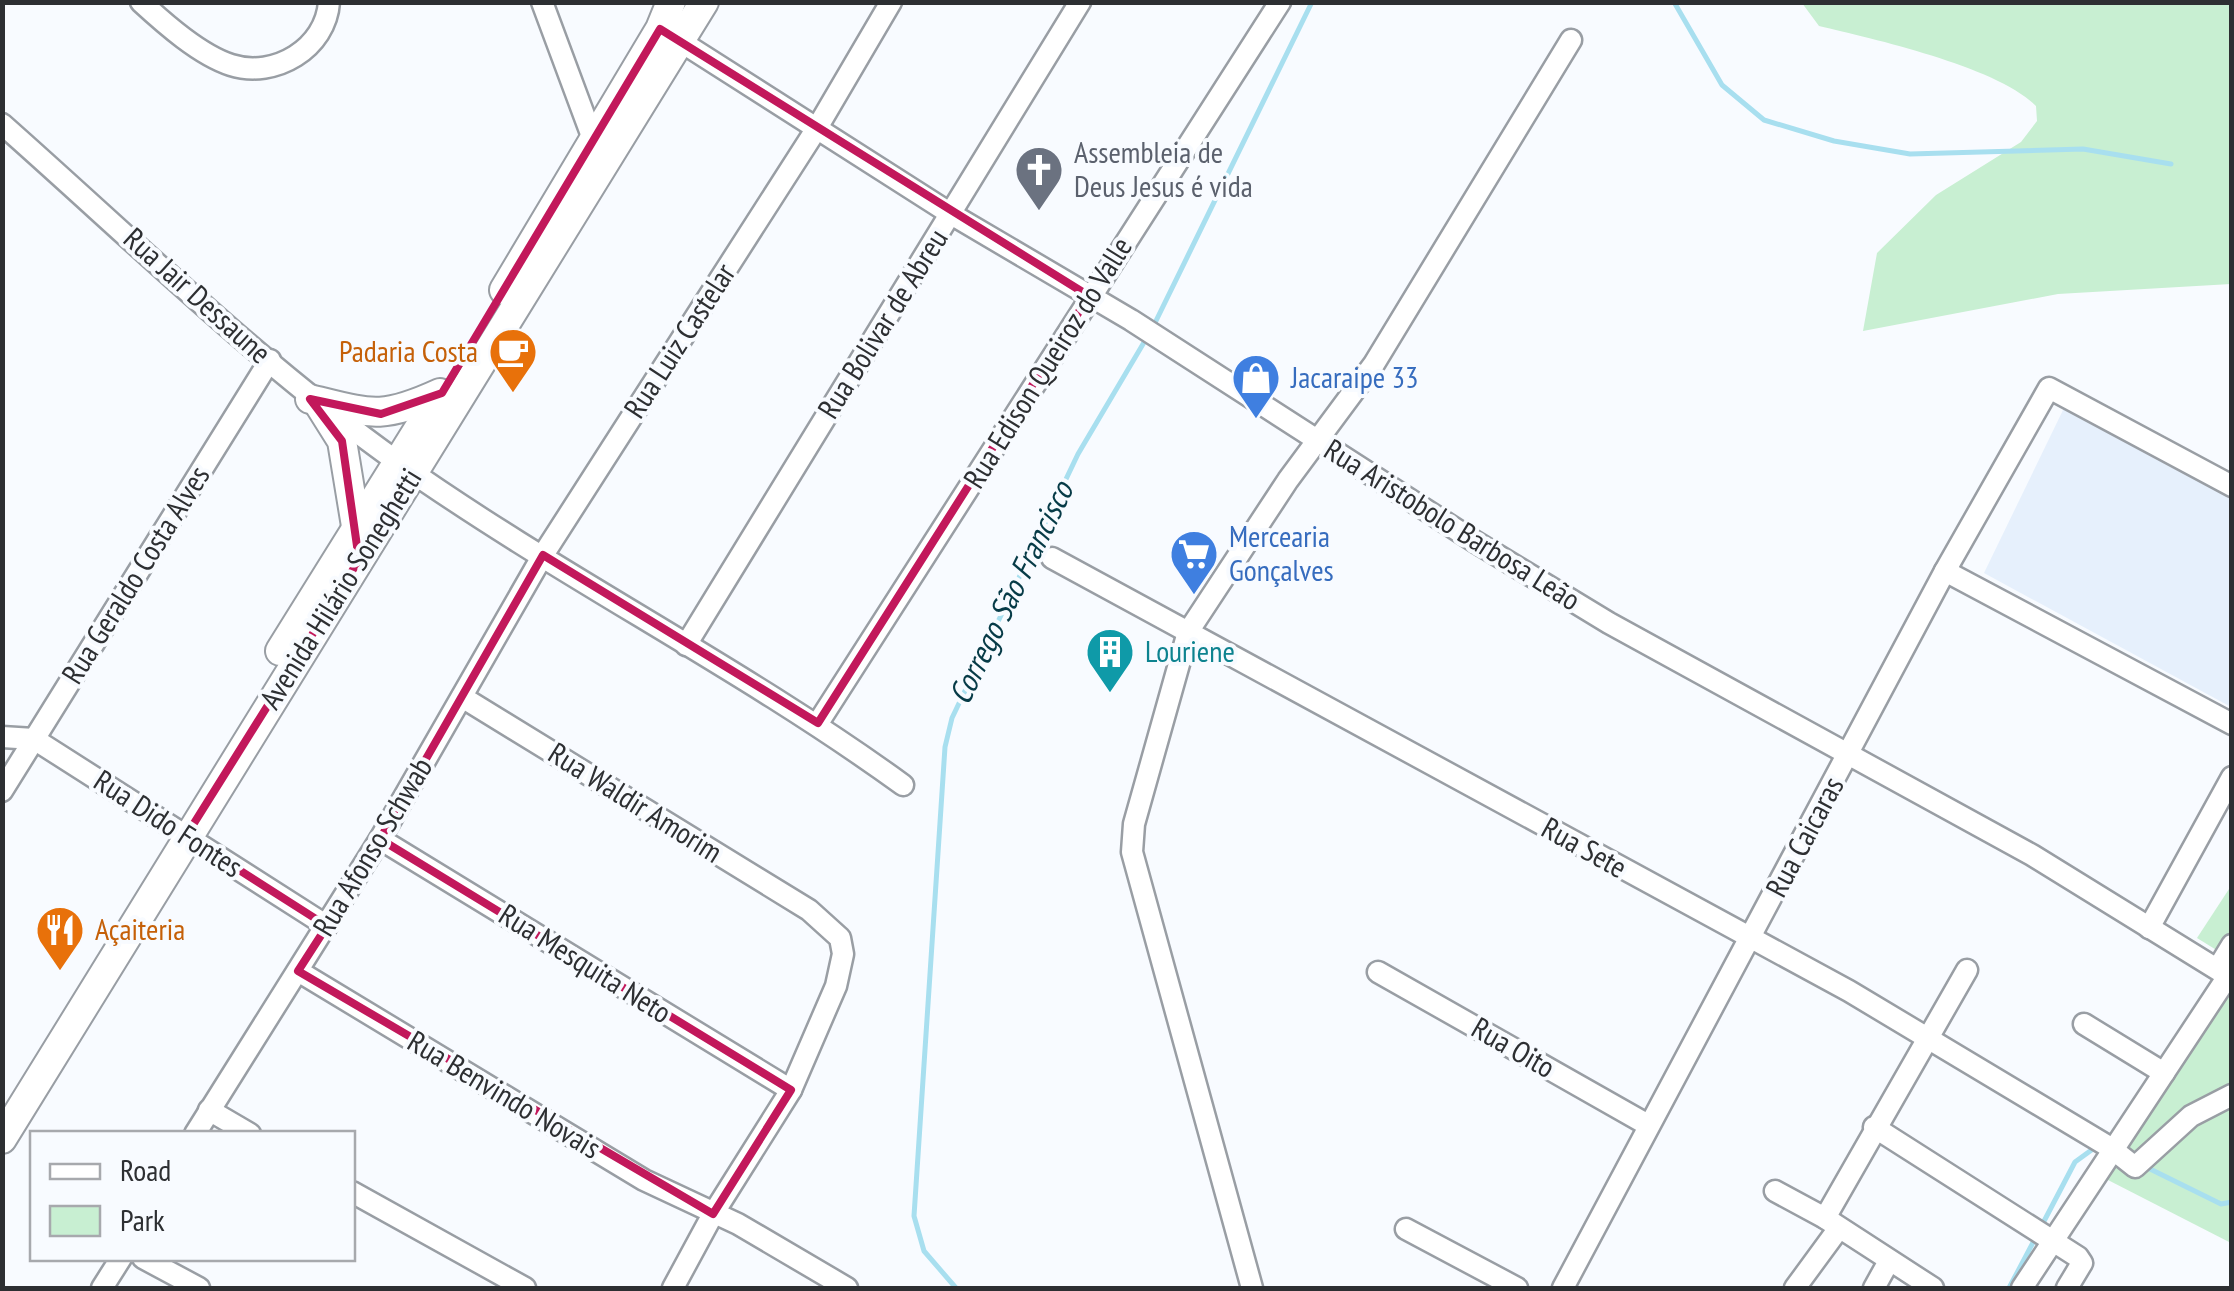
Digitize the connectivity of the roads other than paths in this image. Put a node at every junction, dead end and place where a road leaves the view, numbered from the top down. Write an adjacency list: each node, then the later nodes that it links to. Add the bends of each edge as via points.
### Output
1 (141, 2): 2 (street, via 212,56 250,68 308,49 323,28)
2 (329, 2)
3 (542, 2): 13 (street)
4 (670, 2): 9 (street)
5 (704, 2): 9 (street)
6 (891, 2): 12 (street, Rua Luiz Castelar)
7 (1080, 2): 14 (street, Rua Bolivar de Abreu)
8 (1280, 2): 16 (street, Rua Edison Queiroz do Valle)
9 (672, 36): 12 (street, Rua Aristobolo Barbosa Leão); 13 (street, Avenida Hilário Soneghetti)
10 (1572, 40): 20 (street, via 1374,364)
11 (2, 124): 17 (street, Rua Jair Dessaune)
12 (817, 128): 14 (street, Rua Aristobolo Barbosa Leão); 24 (street, Rua Luiz Castelar)
13 (602, 145): 15 (street, Avenida Hilário Soneghetti)
14 (951, 214): 16 (street, Rua Aristobolo Barbosa Leão); 28 (street, Rua Bolivar de Abreu)
15 (513, 293): 18 (street, Avenida Hilário Soneghetti); 21 (street, Avenida Hilário Soneghetti)
16 (1089, 296): 20 (street, Rua Aristobolo Barbosa Leão); 30 (street, Rua Edison Queiroz do Valle)
17 (270, 360): 19 (street, Rua Jair Dessaune); 33 (street, Rua Geraldo Costa Alves)
18 (442, 392): 19 (street, via 381,414); 21 (street, Avenida Hilário Soneghetti)
19 (315, 402): 21 (street, Rua Jair Dessaune); 23 (street, via 342,441)
20 (1316, 441): 27 (street); 34 (street, Rua Aristobolo Barbosa Leão, via 1609,623)
21 (405, 467): 23 (street, Avenida Hilário Soneghetti); 24 (street, Rua Jair Dessaune); 38 (street, Avenida Hilário Soneghetti)
22 (2232, 486): 26 (street, Rua Caicaras, via 2049,388)
23 (356, 526): 38 (street, Avenida Hilário Soneghetti)
24 (543, 554): 28 (street, Rua Jair Dessaune); 29 (street, Rua Afonso Schwab)
25 (1052, 558): 27 (street, Rua Sete)
26 (1945, 572): 31 (street); 34 (street, Rua Caicaras)
27 (1188, 632): 42 (street, Rua Sete); 76 (street, via 1132,852)
28 (686, 645): 30 (street, Rua Jair Dessaune)
29 (462, 697): 39 (street, Rua Afonso Schwab); 52 (street, Rua Waldir Amorim, via 809,910 840,938 836,986)
30 (818, 723): 36 (street, Rua Jair Dessaune)
31 (2232, 724)
32 (2, 737): 33 (street, Rua Dido Fontes)
33 (34, 739): 37 (street, Rua Geraldo Costa Alves); 38 (street, Rua Dido Fontes)
34 (1848, 756): 41 (street, Rua Aristobolo Barbosa Leão); 42 (street, Rua Caicaras)
35 (2232, 778): 41 (street)
36 (903, 785)
37 (2, 791)
38 (179, 830): 40 (street, Rua Dido Fontes); 47 (street, Avenida Hilário Soneghetti)
39 (380, 838): 40 (street, Rua Afonso Schwab); 52 (street, Rua Mesquita Neto)
40 (328, 926): 45 (street, Rua Afonso Schwab)
41 (2149, 928): 48 (street, Rua Aristobolo Barbosa Leão)
42 (1750, 939): 50 (street, Rua Sete); 56 (street, Rua Caicaras)
43 (2232, 945): 48 (street)
44 (1967, 970): 50 (street)
45 (298, 971): 55 (street, Rua Afonso Schwab); 64 (street, Rua Benvindo Novais, via 644,1180)
46 (1378, 972): 56 (street, Rua Oito)
47 (92, 973): 54 (street, Avenida Hilário Soneghetti); 60 (street, Avenida Hilário Soneghetti)
48 (2226, 974): 51 (street)
49 (2084, 1024): 51 (street)
50 (1926, 1040): 57 (street); 61 (street, Rua Sete)
51 (2164, 1074): 61 (street)
52 (791, 1090): 64 (street, Rua Waldir Amorim)
53 (2232, 1095): 61 (street, via 2191,1116 2135,1167)
54 (2, 1104)
55 (209, 1110): 58 (street, Rua Afonso Schwab); 59 (street)
56 (1648, 1125): 78 (street, Rua Caicaras)
57 (1874, 1127): 65 (street); 67 (street)
58 (197, 1131)
59 (245, 1131)
60 (2, 1138)
61 (2111, 1148): 67 (street)
62 (1775, 1190): 65 (street)
63 (355, 1194): 73 (street)
64 (713, 1214): 74 (street, Rua Waldir Amorim); 75 (street, Rua Benvindo Novais)
65 (1832, 1223): 68 (street); 79 (street)
66 (1406, 1228): 77 (street)
67 (2053, 1241): 82 (street); 83 (street, via 2082,1263)
68 (1889, 1260): 80 (street); 81 (street)
69 (119, 1261): 71 (street)
70 (149, 1261): 72 (street)
71 (102, 1288)
72 (200, 1288)
73 (525, 1288)
74 (673, 1288)
75 (847, 1288)
76 (1252, 1288)
77 (1517, 1288)
78 (1563, 1288)
79 (1796, 1288)
80 (1874, 1288)
81 (1933, 1288)
82 (2022, 1288)
83 (2067, 1288)

